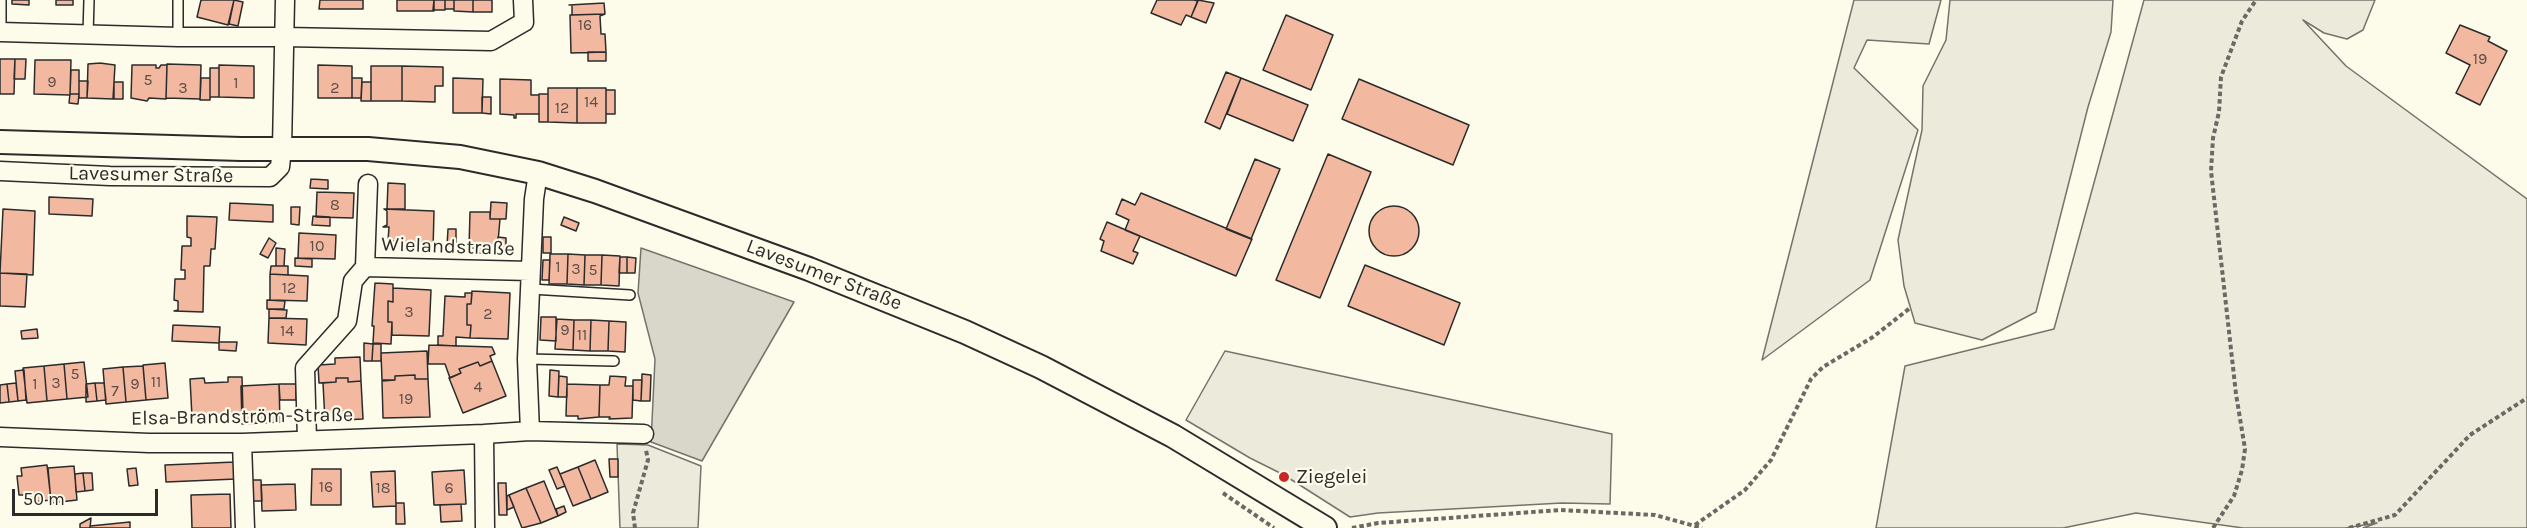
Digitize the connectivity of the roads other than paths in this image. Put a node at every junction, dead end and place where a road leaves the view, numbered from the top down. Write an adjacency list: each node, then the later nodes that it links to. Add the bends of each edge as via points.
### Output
1 (1, 0): 6 (lane)
2 (88, 0): 7 (lane)
3 (178, 0): 8 (lane)
4 (285, 0): 9 (street)
5 (523, 0): 9 (street, via 524,22 491,41)
6 (0, 32): 7 (street)
7 (88, 35): 8 (street)
8 (178, 37): 9 (street)
9 (285, 37): 11 (street)
10 (0, 142): 11 (street, Lavesumer Straße)
11 (282, 148): 12 (street, Lavesumer Straße, via 280,167 270,177); 13 (street, Lavesumer Straße, via 431,153)
12 (0, 171)
13 (538, 173): 16 (street); 28 (street, Lavesumer Straße, via 809,268 965,332 1173,436)
14 (368, 184): 15 (street, Wielandstraße)
15 (365, 267): 16 (street, Wielandstraße); 24 (street, Wielandstraße, via 353,281 347,321 305,368)
16 (530, 280): 17 (lane); 18 (street)
17 (630, 295)
18 (527, 359): 19 (lane); 20 (street)
19 (614, 361)
20 (530, 431): 21 (street, Elsa-Brandström-Straße); 22 (street, Elsa-Brandström-Straße)
21 (484, 434): 24 (street, Elsa-Brandström-Straße); 27 (street)
22 (644, 434)
23 (0, 437): 25 (street, Elsa-Brandström-Straße)
24 (307, 440): 25 (street, Elsa-Brandström-Straße)
25 (242, 443): 26 (street)
26 (245, 528)
27 (485, 528)
28 (1325, 528)

